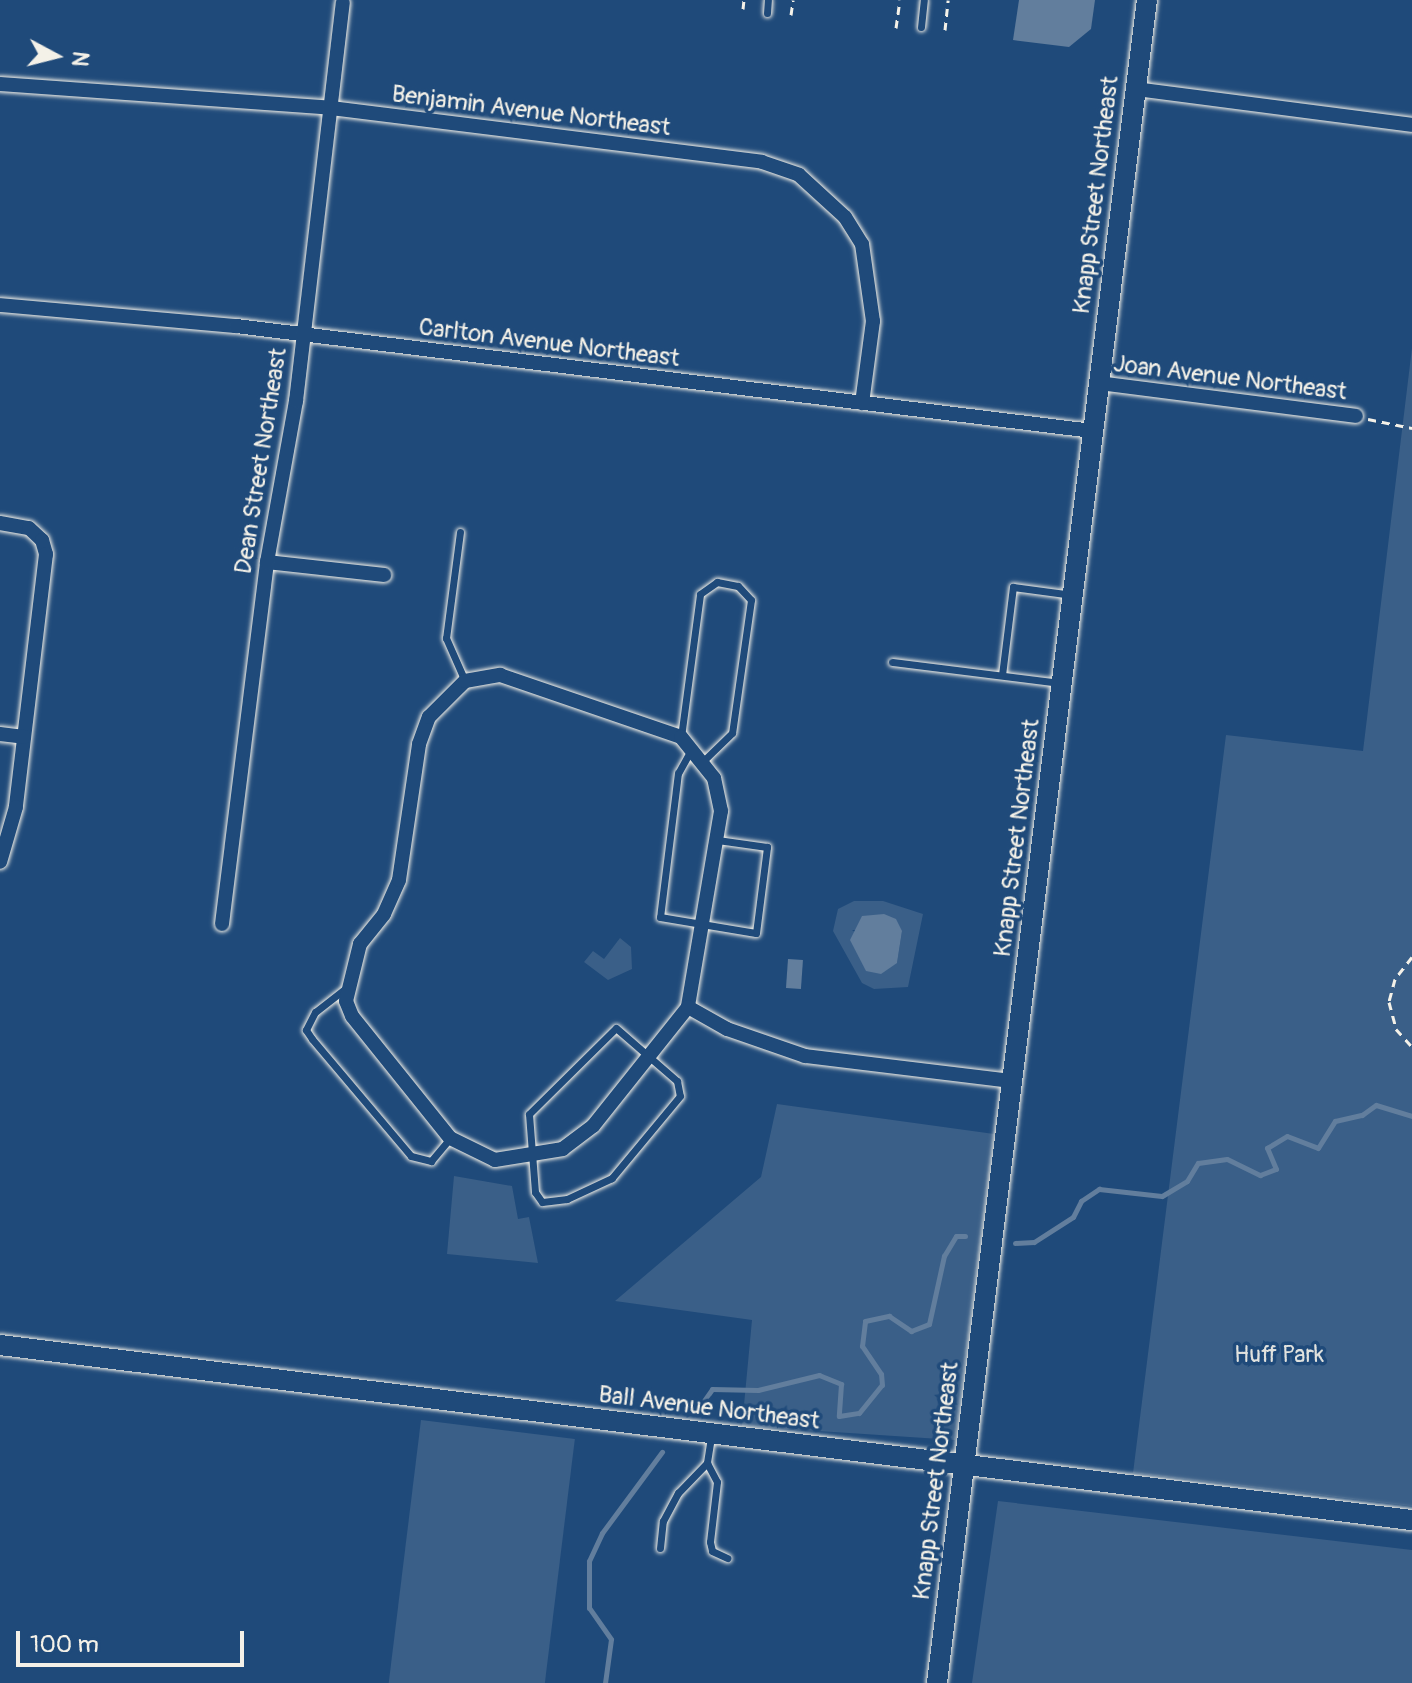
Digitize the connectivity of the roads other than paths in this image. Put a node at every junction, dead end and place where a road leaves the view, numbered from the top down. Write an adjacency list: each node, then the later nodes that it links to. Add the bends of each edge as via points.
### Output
1 (768, 0): 5 (lane)
2 (924, 0): 6 (lane)
3 (1147, 0): 8 (main road, Knapp Street Northeast)
4 (343, 3): 9 (street, Dean Street Northeast)
5 (767, 13)
6 (921, 27)
7 (0, 84): 9 (street, Benjamin Avenue Northeast)
8 (1136, 89): 10 (street); 13 (main road, Knapp Street Northeast)
9 (331, 108): 12 (street, Dean Street Northeast); 14 (street, Benjamin Avenue Northeast, via 762,162 799,175 845,217 862,244 873,321)
10 (1412, 125)
11 (0, 305): 12 (street, Carlton Avenue Northeast)
12 (302, 335): 14 (street, Carlton Avenue Northeast); 19 (street, Dean Street Northeast)
13 (1099, 383): 15 (street, Joan Avenue Northeast); 16 (main road, Knapp Street Northeast)
14 (862, 403): 16 (street, Carlton Avenue Northeast)
15 (1356, 416)
16 (1093, 431): 21 (main road, Knapp Street Northeast)
17 (0, 523): 27 (street, via 35,532 45,547)
18 (460, 532): 24 (lane, via 446,638)
19 (267, 562): 20 (street); 33 (street, Dean Street Northeast)
20 (384, 575)
21 (1074, 595): 23 (lane, via 1013,587); 25 (main road, Knapp Street Northeast)
22 (892, 662): 23 (lane)
23 (1002, 675): 25 (lane)
24 (465, 681): 28 (street, via 500,675 529,681); 35 (street, via 429,717 419,744 399,880 384,914 360,944)
25 (1063, 683): 38 (main road, Knapp Street Northeast)
26 (0, 734): 27 (street)
27 (24, 737): 32 (street, via 16,807)
28 (681, 737): 29 (street); 30 (lane, via 700,594 707,584 738,586 751,600 732,733)
29 (691, 750): 30 (street); 34 (lane, via 678,773 660,917)
30 (701, 763): 31 (street, via 714,778 721,811)
31 (717, 840): 34 (street); 34 (lane, via 767,847 756,933)
32 (0, 862)
33 (222, 924)
34 (705, 926): 36 (street)
35 (348, 986): 39 (street, via 352,1016); 39 (lane, via 315,1012 306,1030 312,1039 411,1156 431,1161)
36 (688, 1007): 37 (street); 38 (street, via 727,1029 805,1056)
37 (650, 1054): 40 (street, via 593,1126 563,1149); 40 (lane, via 616,1028 529,1114); 40 (lane, via 677,1081 680,1096 612,1178 567,1199 542,1202 535,1192)
38 (1013, 1081): 44 (main road, Knapp Street Northeast)
39 (450, 1138): 40 (street, via 495,1160)
40 (532, 1157)
41 (0, 1345): 42 (main road, Ball Avenue Northeast)
42 (711, 1435): 43 (lane); 44 (main road, Ball Avenue Northeast)
43 (707, 1463): 46 (lane, via 673,1502 663,1521); 47 (lane, via 717,1482 710,1542 712,1551)
44 (965, 1467): 45 (main road, Ball Avenue Northeast); 48 (main road, Knapp Street Northeast)
45 (1412, 1520)
46 (660, 1548)
47 (727, 1558)
48 (937, 1683)

